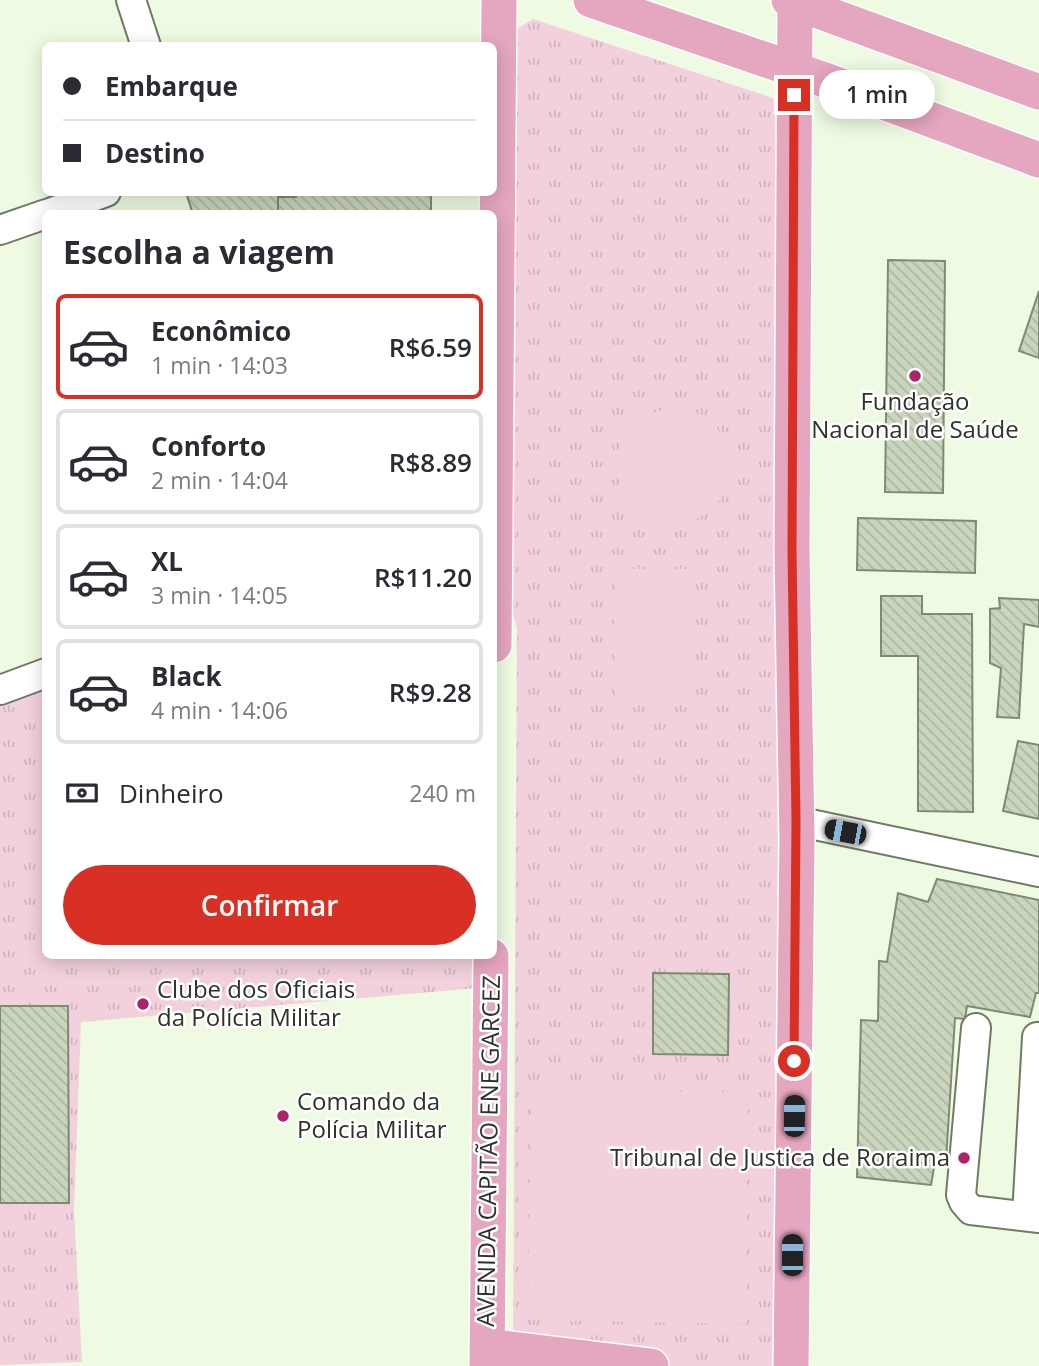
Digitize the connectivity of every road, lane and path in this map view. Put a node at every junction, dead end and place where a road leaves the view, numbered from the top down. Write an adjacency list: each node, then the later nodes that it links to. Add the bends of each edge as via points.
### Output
1 (131, 0): 5 (street)
2 (499, 0): 6 (main road)
3 (591, 0): 7 (main road)
4 (793, 1): 7 (main road); 8 (main road)
5 (145, 42)
6 (497, 42)
7 (794, 70): 9 (main road); 16 (main road)
8 (1039, 92)
9 (1039, 160)
10 (95, 196): 11 (street)
11 (57, 210)
12 (42, 215): 13 (street)
13 (0, 230)
14 (42, 674): 15 (street)
15 (0, 690)
16 (796, 821): 17 (street); 24 (main road)
17 (1039, 872)
18 (491, 959): 22 (main road, AVENIDA CAPITÃO ENE GARCEZ)
19 (976, 1028): 21 (street, via 961,1195 971,1210)
20 (1037, 1037): 21 (street)
21 (1033, 1217)
22 (487, 1356): 23 (main road, AVENIDA CAPITÃO ENE GARCEZ)
23 (651, 1366)
24 (791, 1366)

